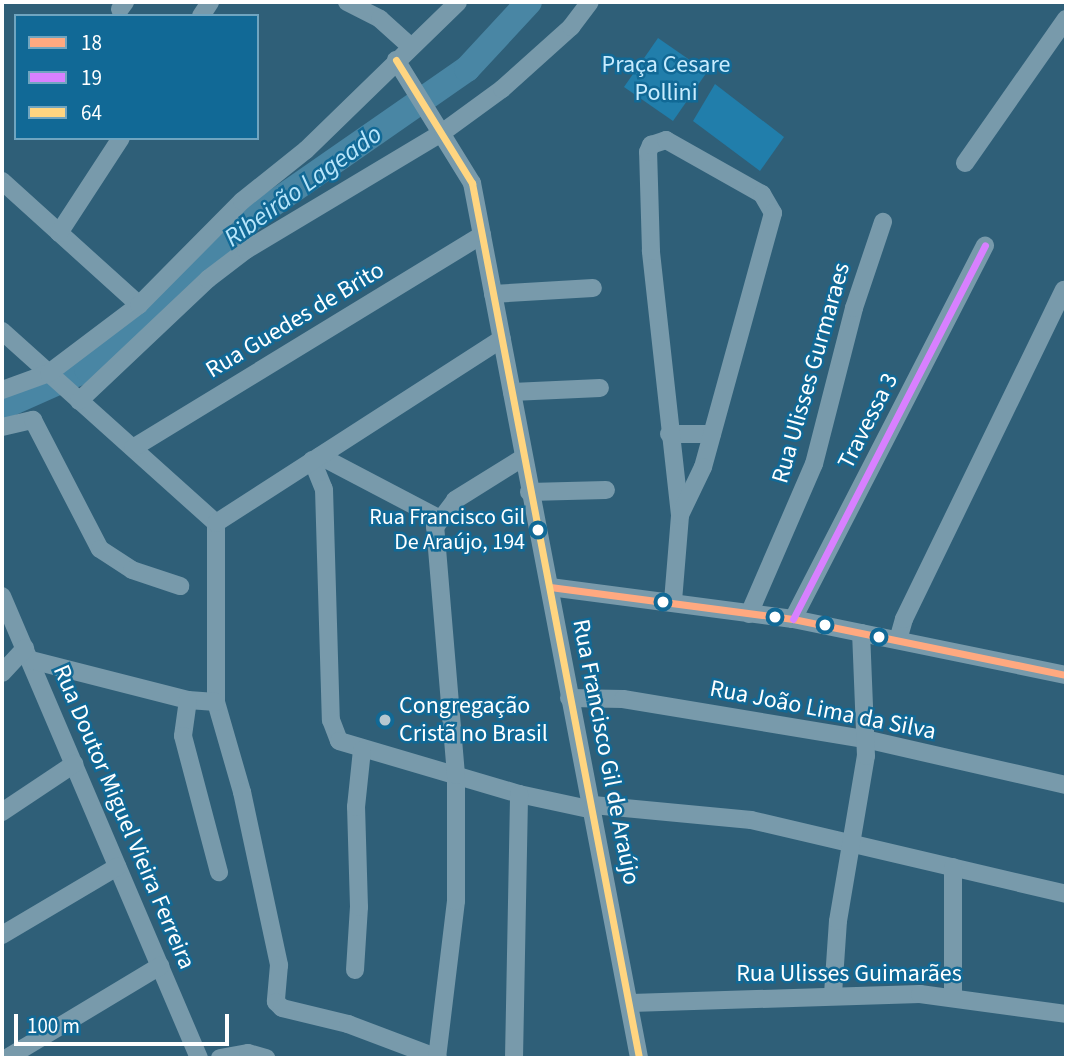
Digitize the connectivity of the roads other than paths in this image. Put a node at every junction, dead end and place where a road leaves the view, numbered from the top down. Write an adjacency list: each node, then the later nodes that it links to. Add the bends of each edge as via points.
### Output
1 (347, 2): 5 (street, via 380,19)
2 (458, 2): 5 (street)
3 (590, 2): 7 (street, via 571,27 502,89)
4 (1066, 19): 9 (street)
5 (411, 46): 6 (street)
6 (396, 60): 7 (street, Rua Francisco Gil de Araújo); 18 (street, via 306,150 243,201)
7 (443, 132): 13 (street, Rua Francisco Gil de Araújo, via 472,183); 25 (street, via 227,264)
8 (120, 140): 12 (street)
9 (965, 163)
10 (2, 181): 12 (street)
11 (883, 222): 41 (street, Rua Ulisses Gurmaraes, via 854,308 814,464)
12 (59, 233): 18 (street)
13 (482, 235): 17 (street, Rua Francisco Gil de Araújo); 29 (street, Rua Guedes de Brito)
14 (985, 245): 42 (street, Travessa 3)
15 (593, 288): 17 (street)
16 (1064, 290): 44 (street)
17 (493, 294): 20 (street, Rua Francisco Gil de Araújo)
18 (139, 305): 21 (street)
19 (2, 331): 21 (street)
20 (502, 339): 24 (street, Rua Francisco Gil de Araújo); 31 (street)
21 (53, 377): 23 (street); 25 (street)
22 (600, 388): 24 (street)
23 (2, 390)
24 (512, 392): 30 (street, Rua Francisco Gil de Araújo)
25 (77, 398): 29 (street)
26 (2, 427): 37 (street, via 27,419 38,425 58,475 100,549 132,570)
27 (669, 434): 28 (street); 28 (street, via 651,251 648,152 651,145 666,140 762,194 773,213); 34 (street)
28 (712, 434): 34 (street)
29 (134, 448): 36 (street)
30 (524, 457): 33 (street, Rua Francisco Gil de Araújo); 35 (street, via 487,477)
31 (316, 458): 35 (street); 36 (street); 52 (street, via 325,500 331,720 339,741)
32 (606, 490): 33 (street)
33 (529, 492): 38 (street, Rua Francisco Gil de Araújo)
34 (680, 515): 40 (street)
35 (438, 518): 54 (street, via 434,538 437,589)
36 (216, 523): 50 (street)
37 (180, 586)
38 (550, 587): 40 (street); 48 (street, Rua Francisco Gil de Araújo)
39 (2, 596): 45 (street, Rua Doutor Miguel Vieira Ferreira)
40 (673, 601): 41 (street)
41 (749, 614): 42 (street)
42 (793, 619): 43 (street)
43 (862, 633): 44 (street); 51 (street)
44 (898, 640): 47 (street)
45 (28, 654): 46 (street); 49 (street); 53 (street, Rua Doutor Miguel Vieira Ferreira)
46 (2, 673)
47 (1066, 675)
48 (569, 698): 51 (street, Rua João Lima da Silva, via 623,699); 57 (street, Rua Francisco Gil de Araújo)
49 (188, 700): 50 (street); 62 (street, via 183,736)
50 (217, 707): 75 (street, via 242,792 279,965 276,1002 282,1008 348,1024)
51 (865, 739): 55 (street, Rua João Lima da Silva); 59 (street)
52 (362, 750): 54 (street); 66 (street, via 356,807 359,907)
53 (74, 764): 58 (street); 60 (street, Rua Doutor Miguel Vieira Ferreira)
54 (456, 775): 56 (street); 75 (street, via 457,901)
55 (1066, 785)
56 (519, 794): 57 (street); 76 (street)
57 (593, 808): 59 (street, via 751,820); 69 (street, Rua Francisco Gil de Araújo)
58 (2, 812)
59 (850, 845): 61 (street); 67 (street)
60 (117, 867): 64 (street); 65 (street, Rua Doutor Miguel Vieira Ferreira)
61 (953, 867): 63 (street); 68 (street)
62 (219, 873)
63 (1066, 894)
64 (2, 934)
65 (160, 966): 71 (street); 72 (street, Rua Doutor Miguel Vieira Ferreira)
66 (355, 970)
67 (834, 994): 68 (street, Rua Ulisses Guimarães); 69 (street, Rua Ulisses Guimarães)
68 (953, 996): 70 (street, Rua Ulisses Guimarães)
69 (631, 1003): 77 (street, Rua Francisco Gil de Araújo)
70 (1066, 1014)
71 (7, 1058)
72 (199, 1058)
73 (220, 1058): 74 (street, via 248,1053)
74 (267, 1058)
75 (437, 1058)
76 (514, 1058)
77 (639, 1058)

